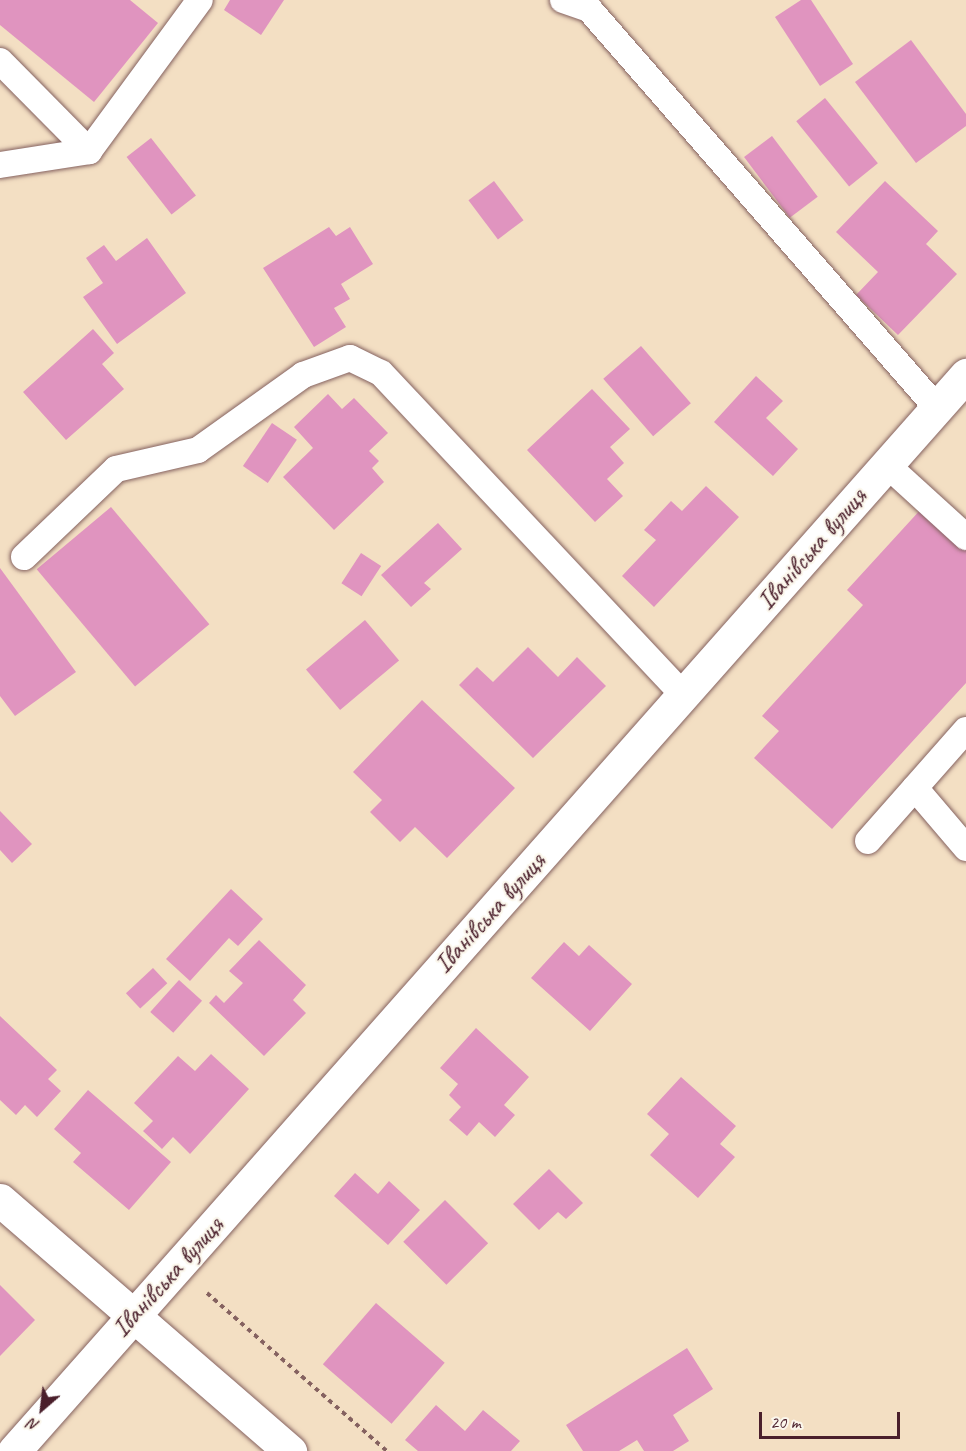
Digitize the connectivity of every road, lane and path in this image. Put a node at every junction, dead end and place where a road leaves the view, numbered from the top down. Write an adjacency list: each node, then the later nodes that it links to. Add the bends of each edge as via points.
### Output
1 (200, 0): 4 (lane)
2 (563, 0): 7 (lane, via 589,9)
3 (0, 61): 4 (lane)
4 (89, 151): 5 (lane)
5 (0, 165)
6 (966, 375): 7 (street, Іванівська вулиця)
7 (937, 408): 8 (street, Іванівська вулиця)
8 (887, 465): 9 (lane); 11 (street, Іванівська вулиця)
9 (966, 537)
10 (24, 557): 11 (lane, via 116,469 198,450 303,375 350,358 381,373)
11 (683, 695): 17 (street, Іванівська вулиця)
12 (966, 730): 13 (lane)
13 (915, 788): 14 (lane); 15 (lane)
14 (868, 841)
15 (966, 848)
16 (0, 1200): 18 (street)
17 (177, 1266): 18 (street, Іванівська вулиця); 21 (path)
18 (134, 1315): 19 (street, Іванівська вулиця); 20 (street)
19 (14, 1451)
20 (290, 1451)
21 (387, 1451)

